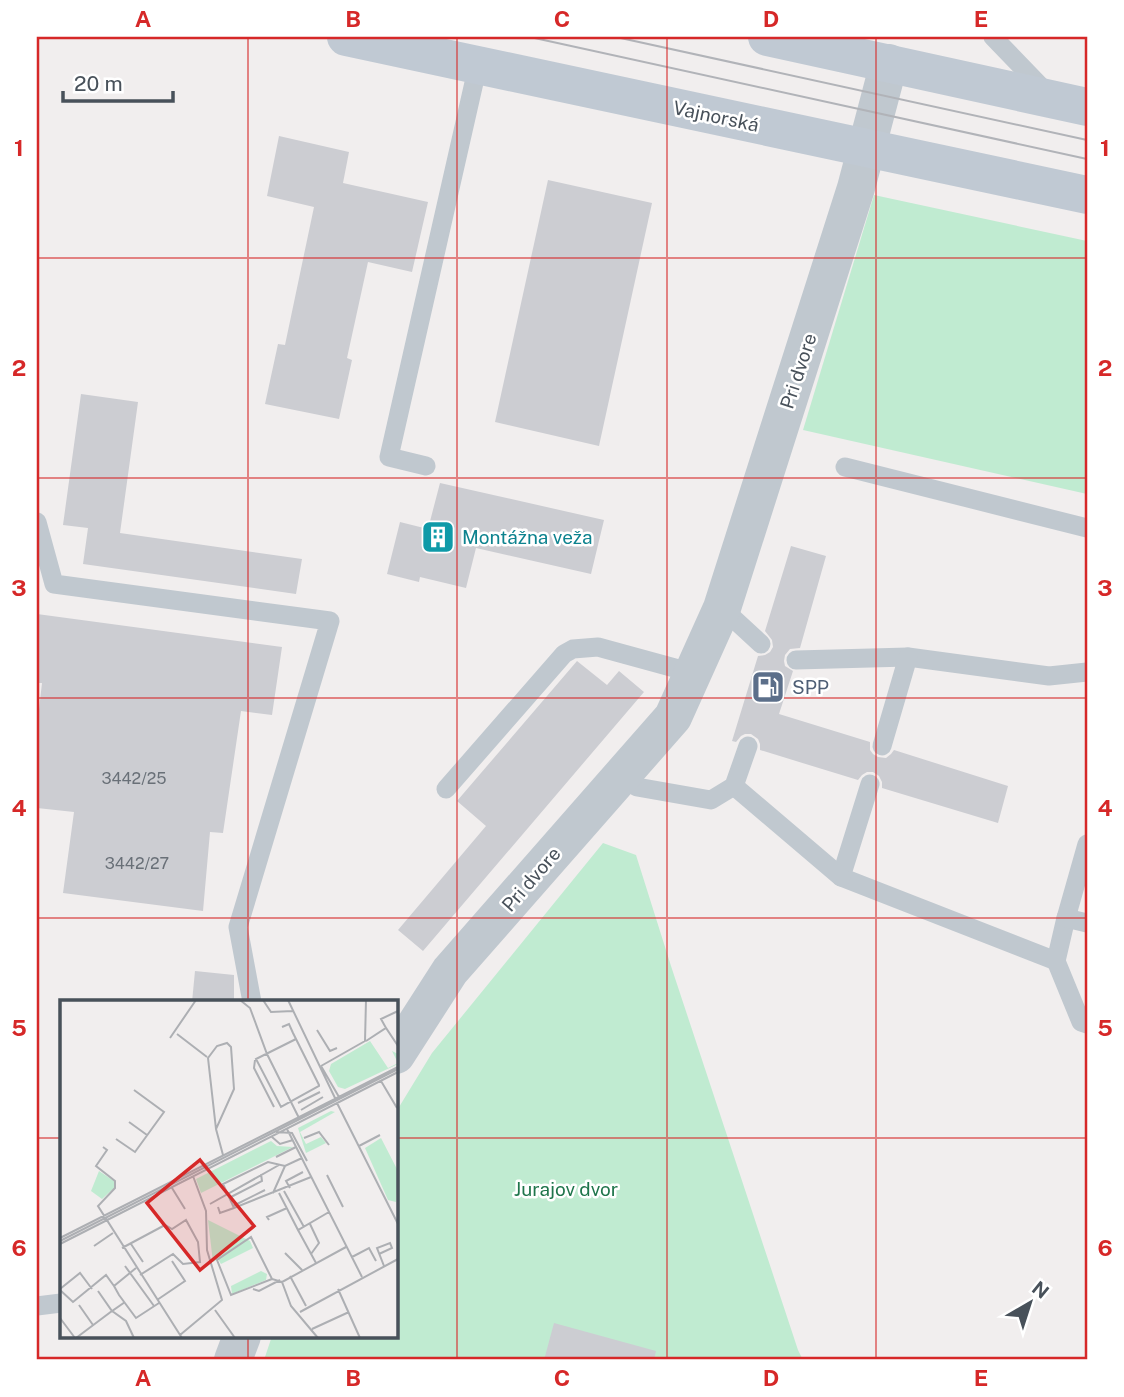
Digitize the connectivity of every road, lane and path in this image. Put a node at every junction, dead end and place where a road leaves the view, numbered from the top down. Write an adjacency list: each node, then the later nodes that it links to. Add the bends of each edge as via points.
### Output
1 (346, 37): 5 (main road, Vajnorská)
2 (767, 37): 4 (main road)
3 (993, 37): 6 (lane)
4 (889, 64): 6 (main road); 7 (street, Pri dvore)
5 (478, 65): 7 (main road, Vajnorská); 9 (lane, via 389,457)
6 (1070, 103)
7 (866, 148): 8 (main road, Vajnorská); 13 (street, Pri dvore)
8 (1087, 195)
9 (426, 466)
10 (845, 467): 12 (lane)
11 (37, 522): 30 (lane, via 54,583 330,621 238,927)
12 (1087, 528)
13 (722, 608): 14 (lane); 18 (street, Pri dvore)
14 (761, 644)
15 (908, 657): 16 (lane); 17 (lane, via 1049,677); 20 (lane)
16 (796, 660)
17 (1087, 672)
18 (693, 673): 21 (street, Pri dvore, via 673,717); 24 (lane, via 598,647 573,649)
19 (748, 746): 23 (lane)
20 (881, 746)
21 (621, 777): 23 (lane, via 636,787 710,800); 32 (street, Pri dvore, via 450,971)
22 (870, 784): 26 (lane)
23 (734, 786): 26 (lane)
24 (446, 789)
25 (1087, 844): 27 (lane)
26 (841, 877): 29 (lane)
27 (1066, 918): 28 (lane); 29 (lane)
28 (1087, 923)
29 (1056, 961): 31 (lane, via 1081,1022)
30 (252, 1000)
31 (1087, 1024)
32 (397, 1053)
33 (60, 1303): 34 (lane)
34 (37, 1306)
35 (241, 1338): 36 (street)
36 (233, 1360)

